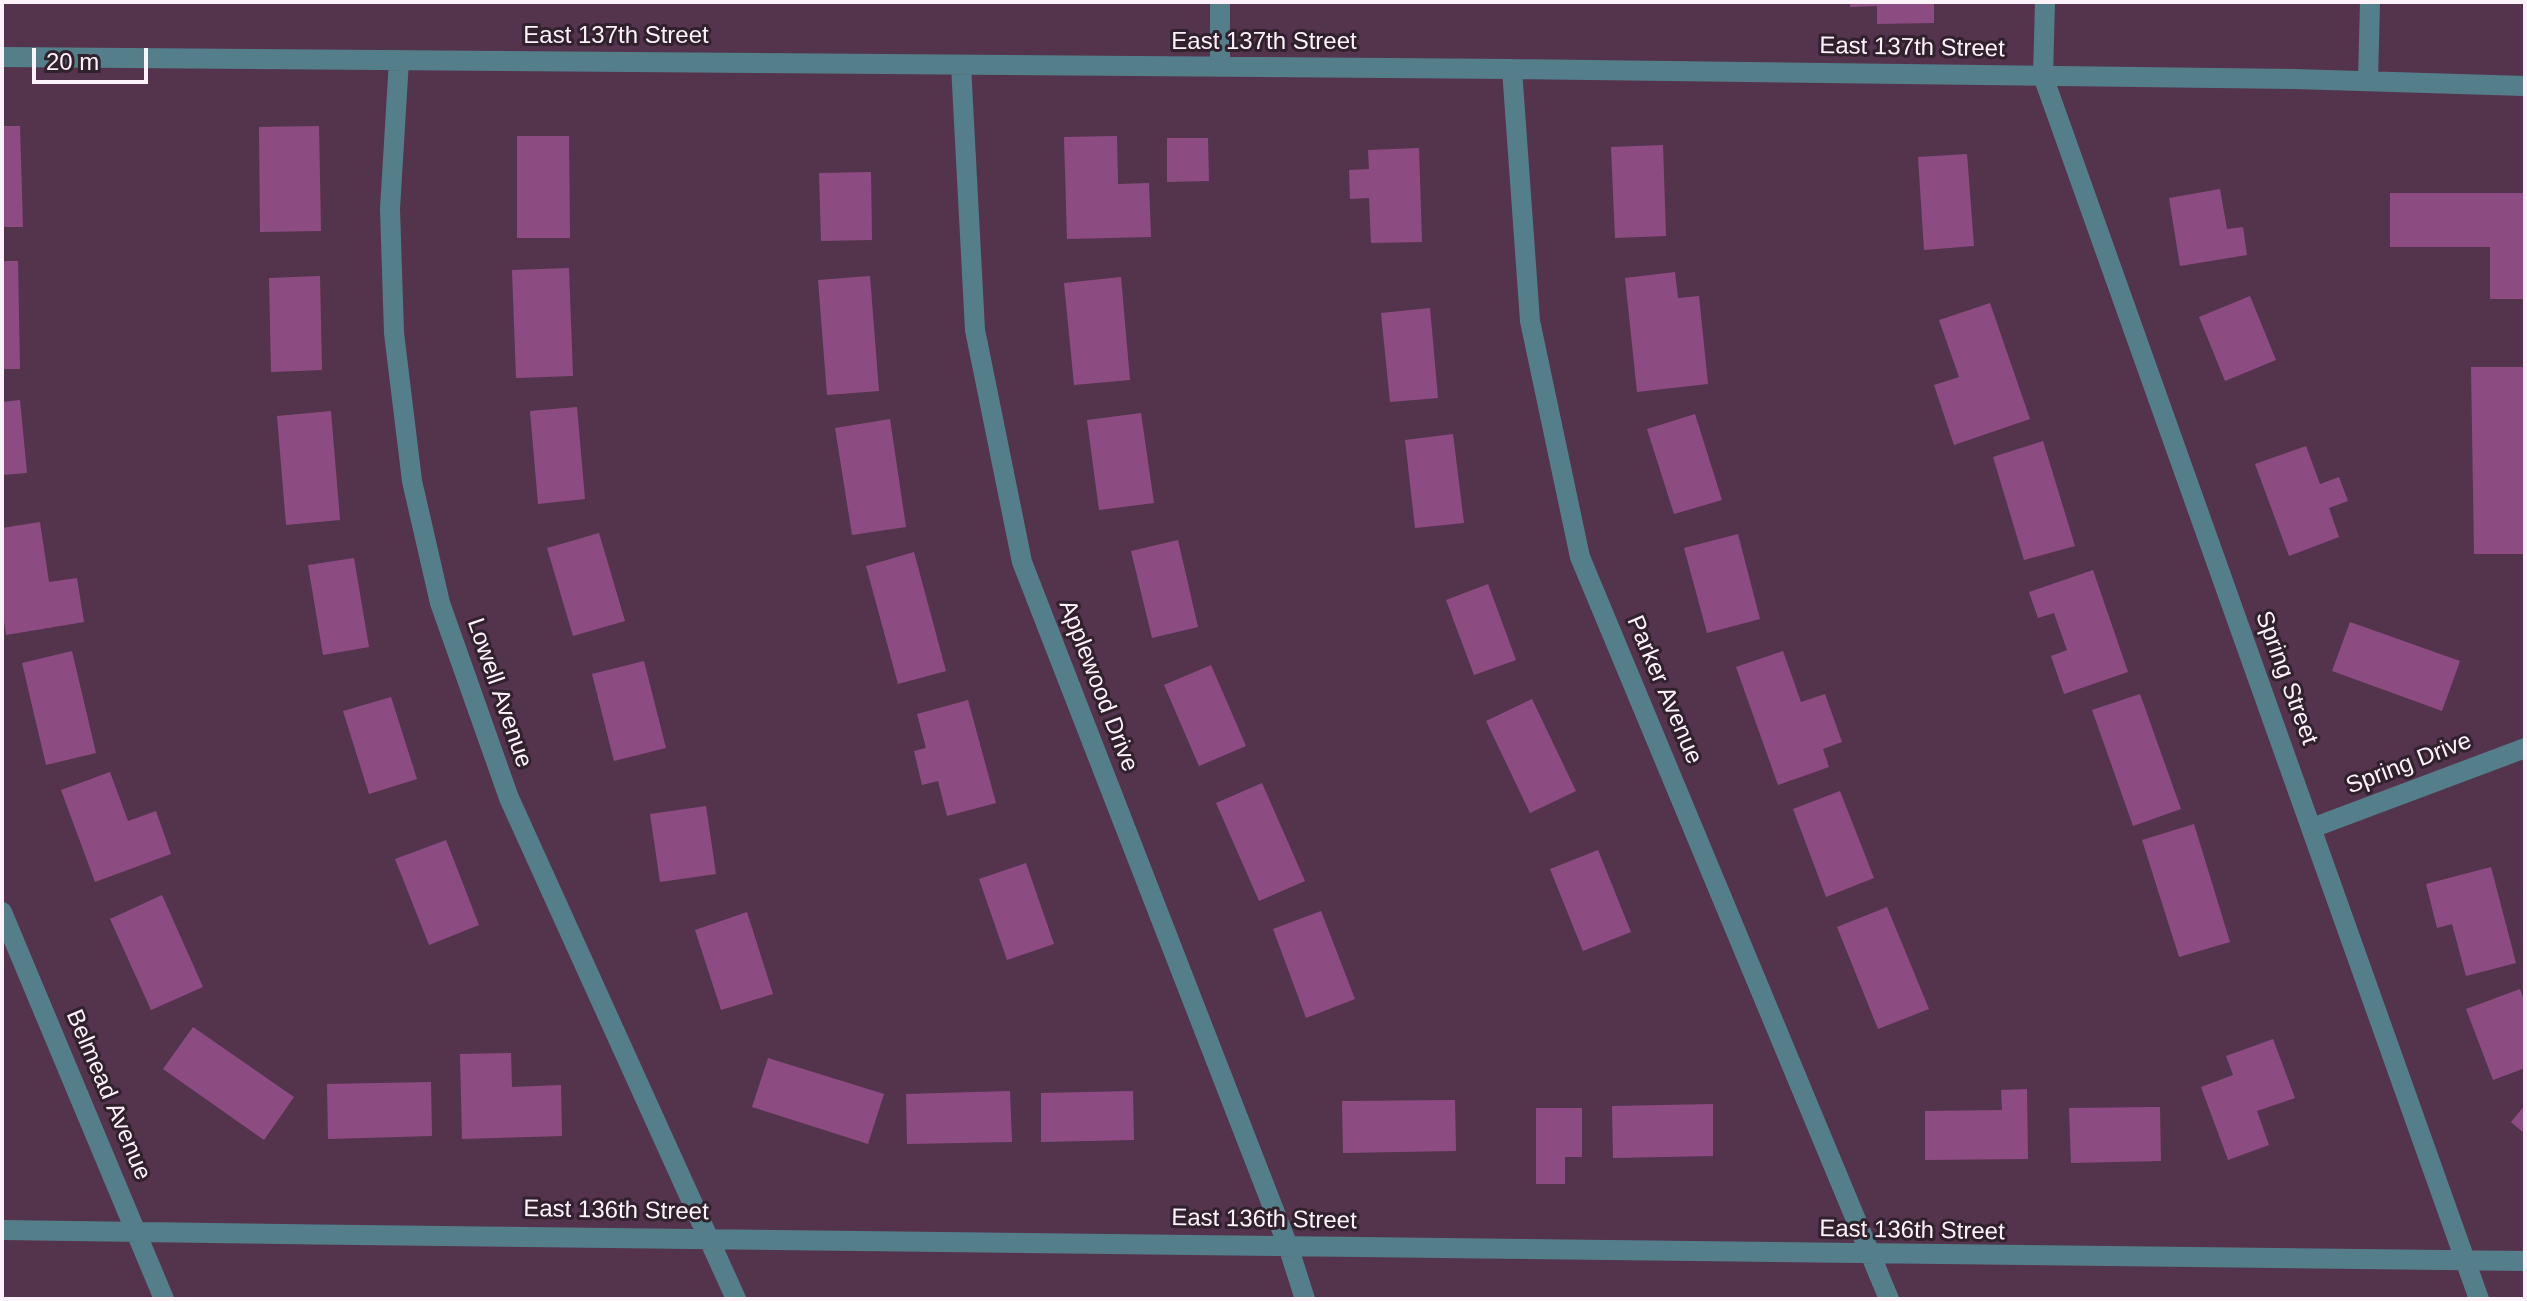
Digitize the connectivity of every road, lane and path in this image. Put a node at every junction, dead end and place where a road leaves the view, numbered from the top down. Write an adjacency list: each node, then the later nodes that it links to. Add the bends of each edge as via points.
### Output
1 (1220, 2): 7 (street)
2 (2045, 2): 9 (street)
3 (2370, 2): 10 (street)
4 (2, 57): 5 (street, East 137th Street)
5 (399, 60): 6 (street, East 137th Street); 17 (street, Lowell Avenue, via 390,209 394,333 412,481 440,603 509,798)
6 (961, 65): 7 (street, East 137th Street); 18 (street, Applewood Drive, via 975,330 1022,562)
7 (1220, 67): 8 (street, East 137th Street)
8 (1512, 69): 9 (street, East 137th Street); 19 (street, Parker Avenue, via 1530,321 1580,557)
9 (2043, 76): 10 (street, East 137th Street); 13 (street, Spring Street)
10 (2368, 81): 11 (street, East 137th Street)
11 (2525, 86)
12 (2525, 748): 13 (street, Spring Drive)
13 (2312, 828): 20 (street, Spring Street)
14 (2, 912): 16 (street, Belmead Avenue)
15 (2, 1230): 16 (street, East 136th Street)
16 (137, 1232): 17 (street, East 136th Street); 22 (street, Belmead Avenue)
17 (710, 1238): 18 (street, East 136th Street); 23 (street, Lowell Avenue)
18 (1288, 1246): 19 (street, East 136th Street); 24 (street, Applewood Drive)
19 (1874, 1258): 20 (street, East 136th Street); 25 (street, Parker Avenue)
20 (2464, 1260): 21 (street, East 136th Street); 26 (street, Spring Street)
21 (2525, 1261)
22 (164, 1299)
23 (736, 1299)
24 (1305, 1299)
25 (1889, 1299)
26 (2479, 1299)

